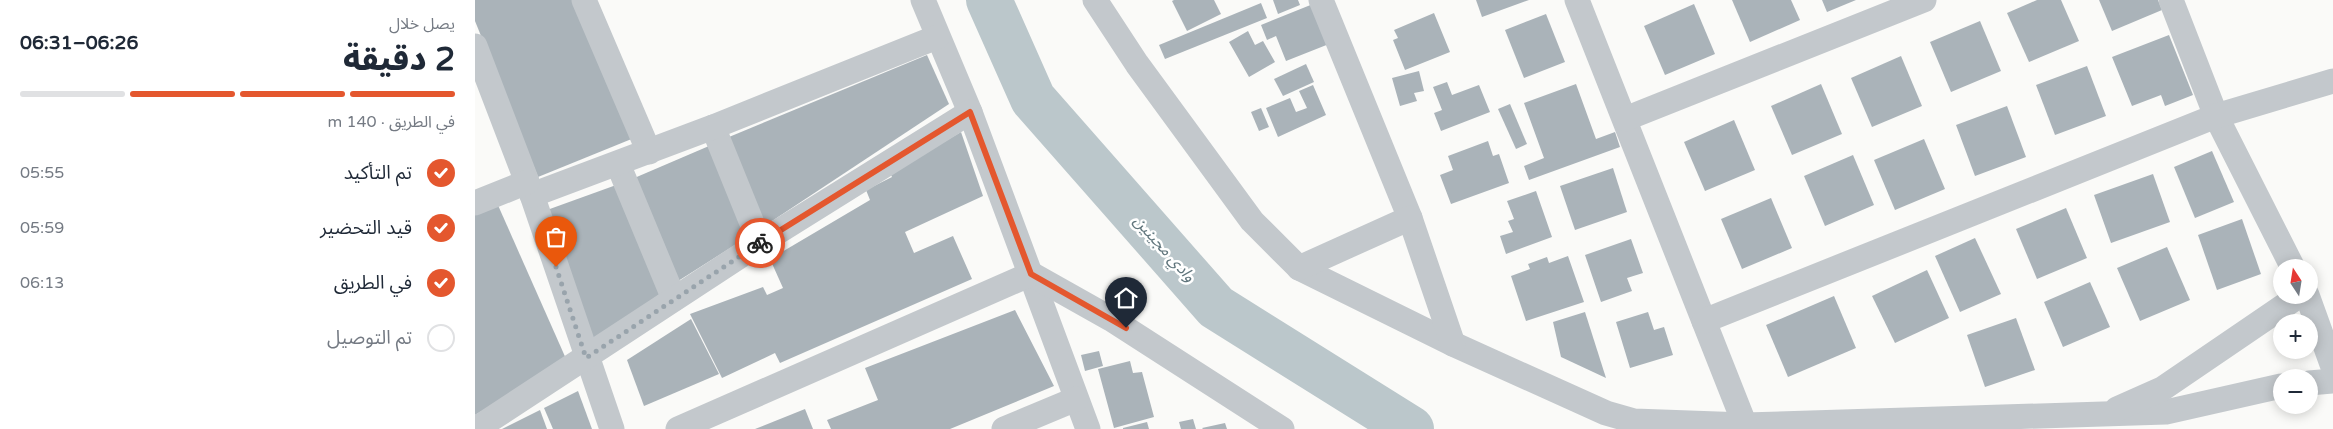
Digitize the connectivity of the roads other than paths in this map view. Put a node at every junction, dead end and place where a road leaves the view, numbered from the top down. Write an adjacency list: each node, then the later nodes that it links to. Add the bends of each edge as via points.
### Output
1 (923, 0): 8 (street)
2 (1095, 0): 23 (street, via 1137,64 1252,221)
3 (1321, 0): 20 (street)
4 (1577, 0): 14 (street)
5 (1924, 0): 14 (street)
6 (2171, 0): 13 (street)
7 (589, 2): 16 (street)
8 (937, 37): 12 (street); 15 (street)
9 (475, 46): 11 (street)
10 (2333, 81): 13 (street)
11 (482, 86): 18 (street)
12 (970, 112): 21 (street); 24 (street)
13 (2216, 116): 22 (street); 28 (street)
14 (1625, 120): 28 (street)
15 (713, 127): 16 (street); 21 (street)
16 (649, 152): 17 (street)
17 (618, 164): 18 (street); 25 (street)
18 (530, 188): 19 (street); 30 (street)
19 (475, 203)
20 (1410, 218): 23 (street); 29 (street)
21 (760, 243): 25 (street)
22 (2288, 259)
23 (1299, 268): 29 (street)
24 (1031, 274): 35 (street); 40 (street); 43 (street, via 1111,319)
25 (674, 300): 30 (street)
26 (2288, 304): 36 (street, via 2162,389)
27 (2310, 304): 31 (street)
28 (1704, 321): 37 (street)
29 (1453, 344): 37 (street, via 1607,413 1634,421)
30 (586, 358): 38 (street); 39 (street)
31 (2333, 367)
32 (2333, 381): 33 (street)
33 (2318, 382)
34 (2273, 388): 36 (street, via 2166,412)
35 (1077, 399): 41 (street); 42 (street)
36 (2108, 413): 37 (street)
37 (1745, 425)
38 (477, 429)
39 (612, 429)
40 (678, 429)
41 (1003, 429)
42 (1087, 429)
43 (1282, 429)

